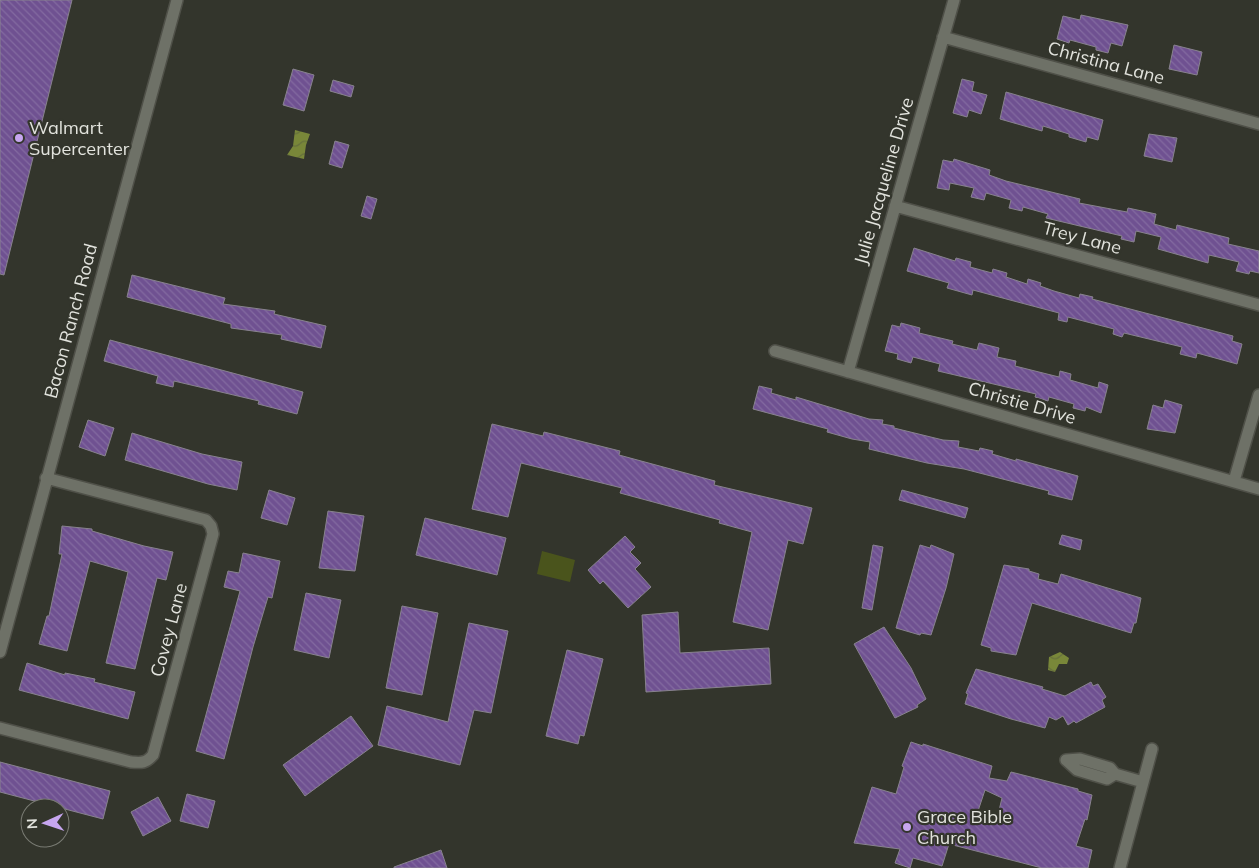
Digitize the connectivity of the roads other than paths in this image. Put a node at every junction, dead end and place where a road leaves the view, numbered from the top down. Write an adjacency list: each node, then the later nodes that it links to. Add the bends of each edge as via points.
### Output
1 (177, 0): 10 (street, Bacon Ranch Road)
2 (954, 0): 3 (street, Julie Jacqueline Drive)
3 (943, 37): 4 (street, Christina Lane); 5 (street, Julie Jacqueline Drive)
4 (1259, 124)
5 (895, 206): 6 (street, Trey Lane); 8 (street, Julie Jacqueline Drive)
6 (1259, 305)
7 (775, 351): 8 (street, Christie Drive)
8 (848, 372): 11 (street, Christie Drive)
9 (1259, 395): 11 (street)
10 (46, 478): 13 (street, Bacon Ranch Road); 14 (street, Covey Lane, via 206,520 213,534 153,755 148,760 131,762)
11 (1234, 481): 12 (street, Christie Drive)
12 (1259, 489)
13 (0, 652)
14 (0, 728)
15 (1152, 749): 17 (street)
16 (1115, 774): 17 (street)
17 (1143, 782): 18 (street)
18 (1120, 868)

